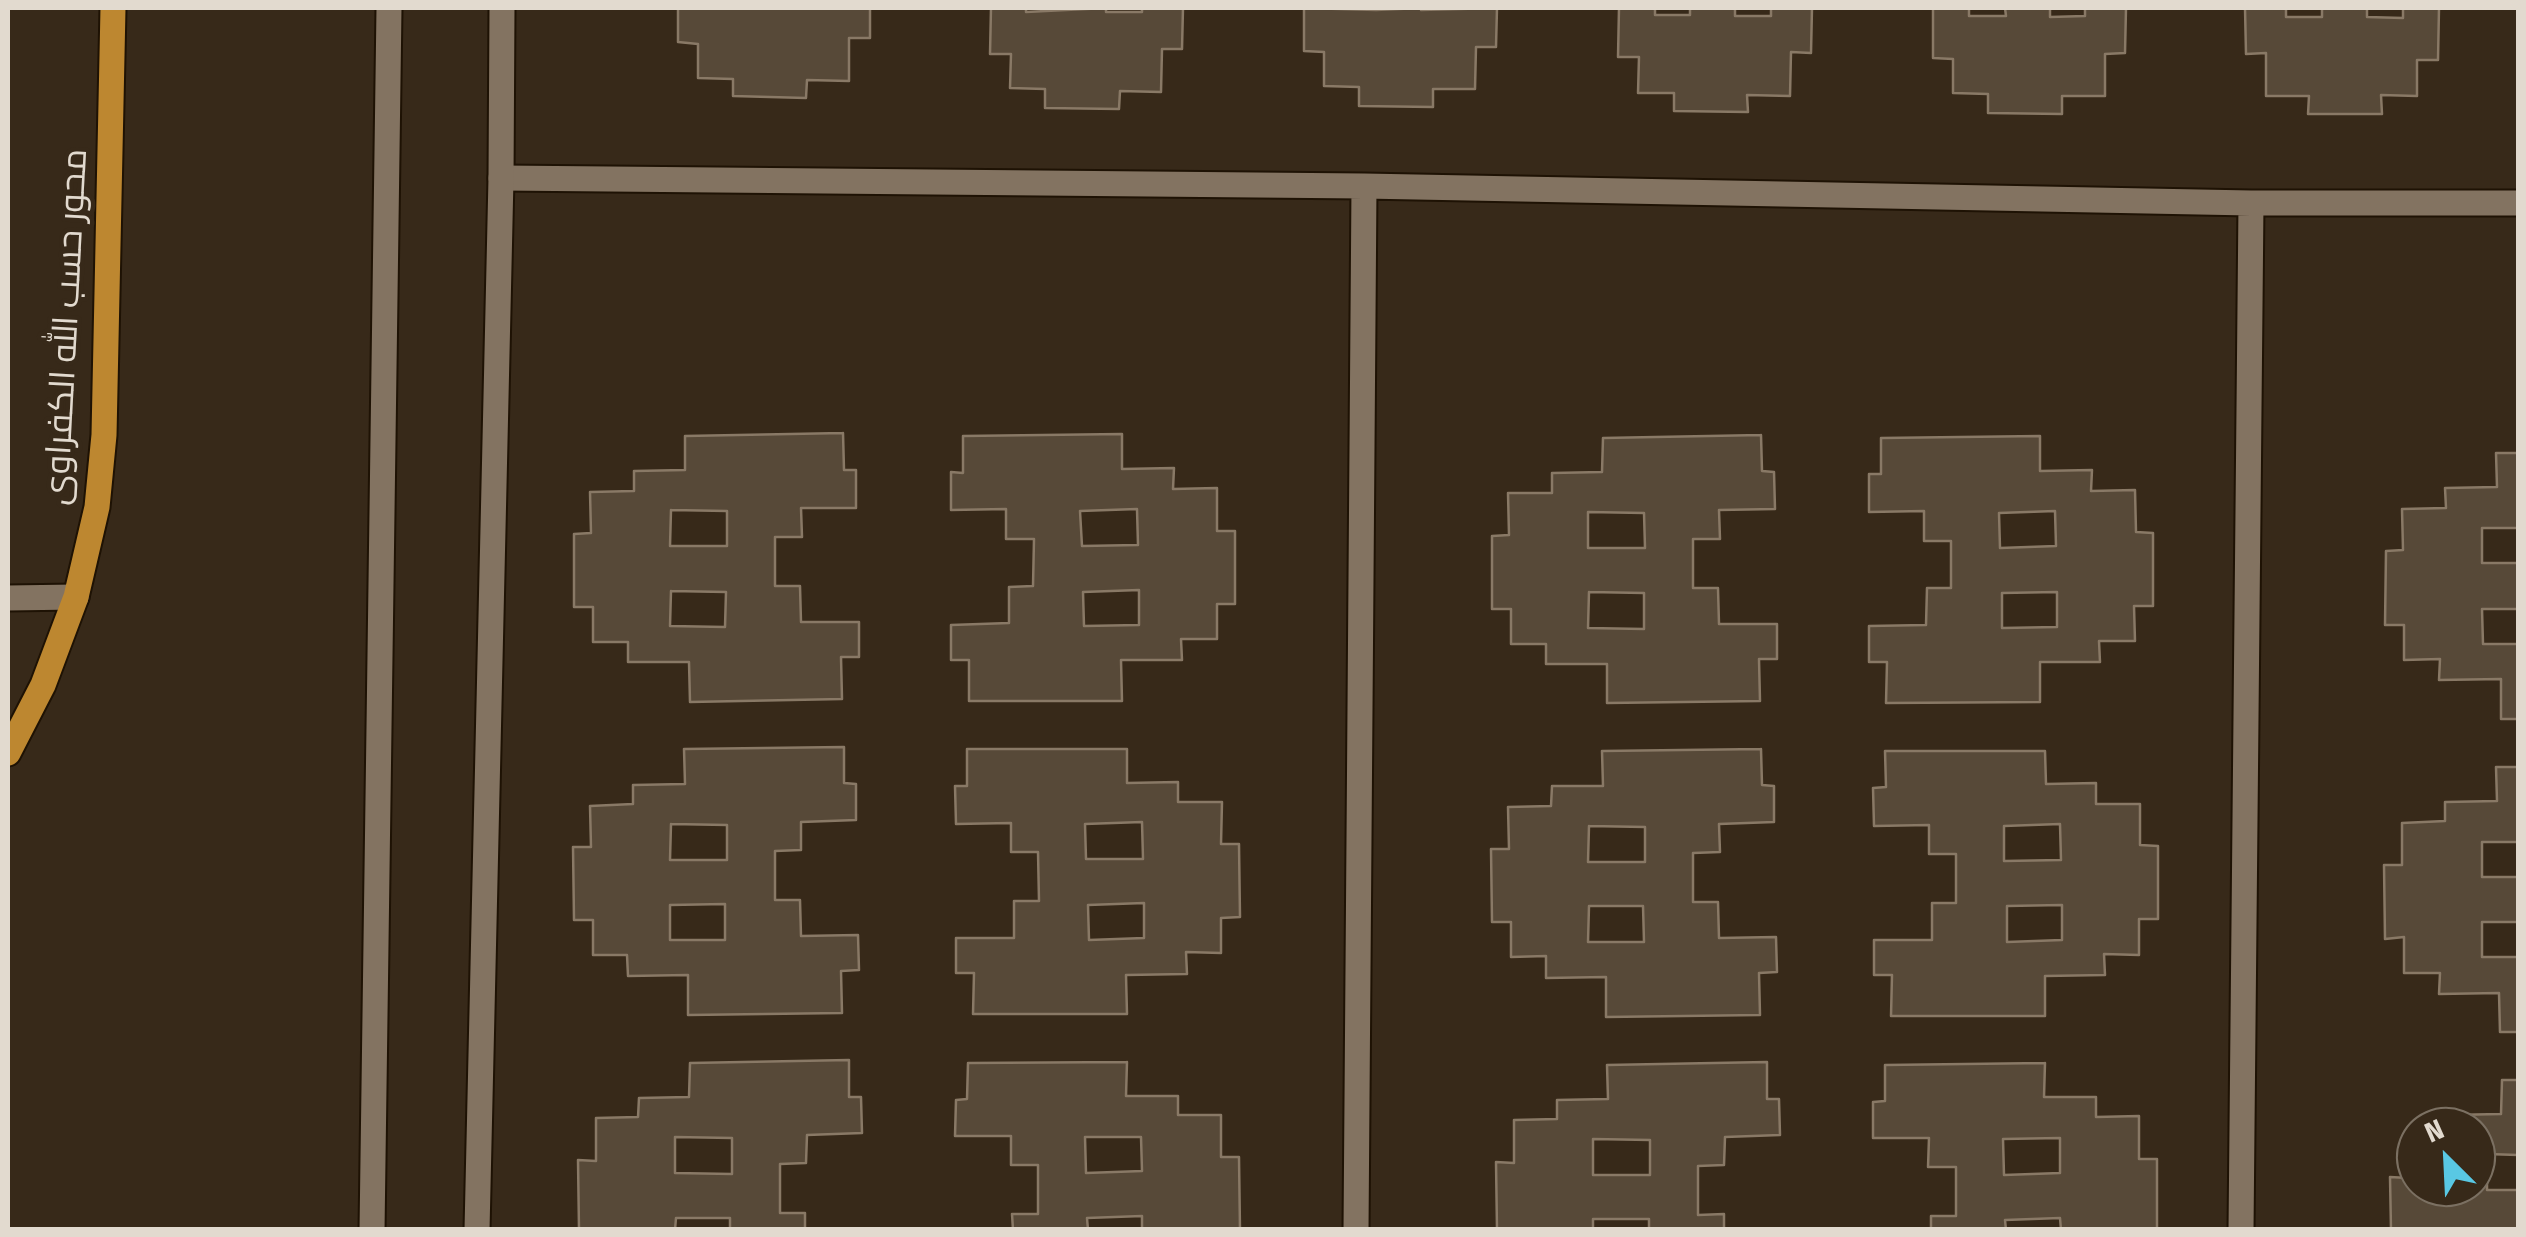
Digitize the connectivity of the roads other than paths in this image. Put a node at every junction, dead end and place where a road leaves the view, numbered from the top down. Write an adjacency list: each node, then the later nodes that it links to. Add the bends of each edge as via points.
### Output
1 (113, 8): 8 (main road, محور حسب الله الكفراوى, via 104,434)
2 (389, 8): 11 (street)
3 (502, 8): 4 (street)
4 (501, 178): 5 (street); 12 (street)
5 (1364, 186): 7 (street); 13 (street)
6 (2518, 203): 7 (street)
7 (2251, 204): 14 (street)
8 (76, 597): 9 (street); 10 (main road, محور حسب الله الكفراوى, via 43,685)
9 (8, 598)
10 (8, 752)
11 (372, 1230)
12 (477, 1230)
13 (1356, 1230)
14 (2241, 1230)

